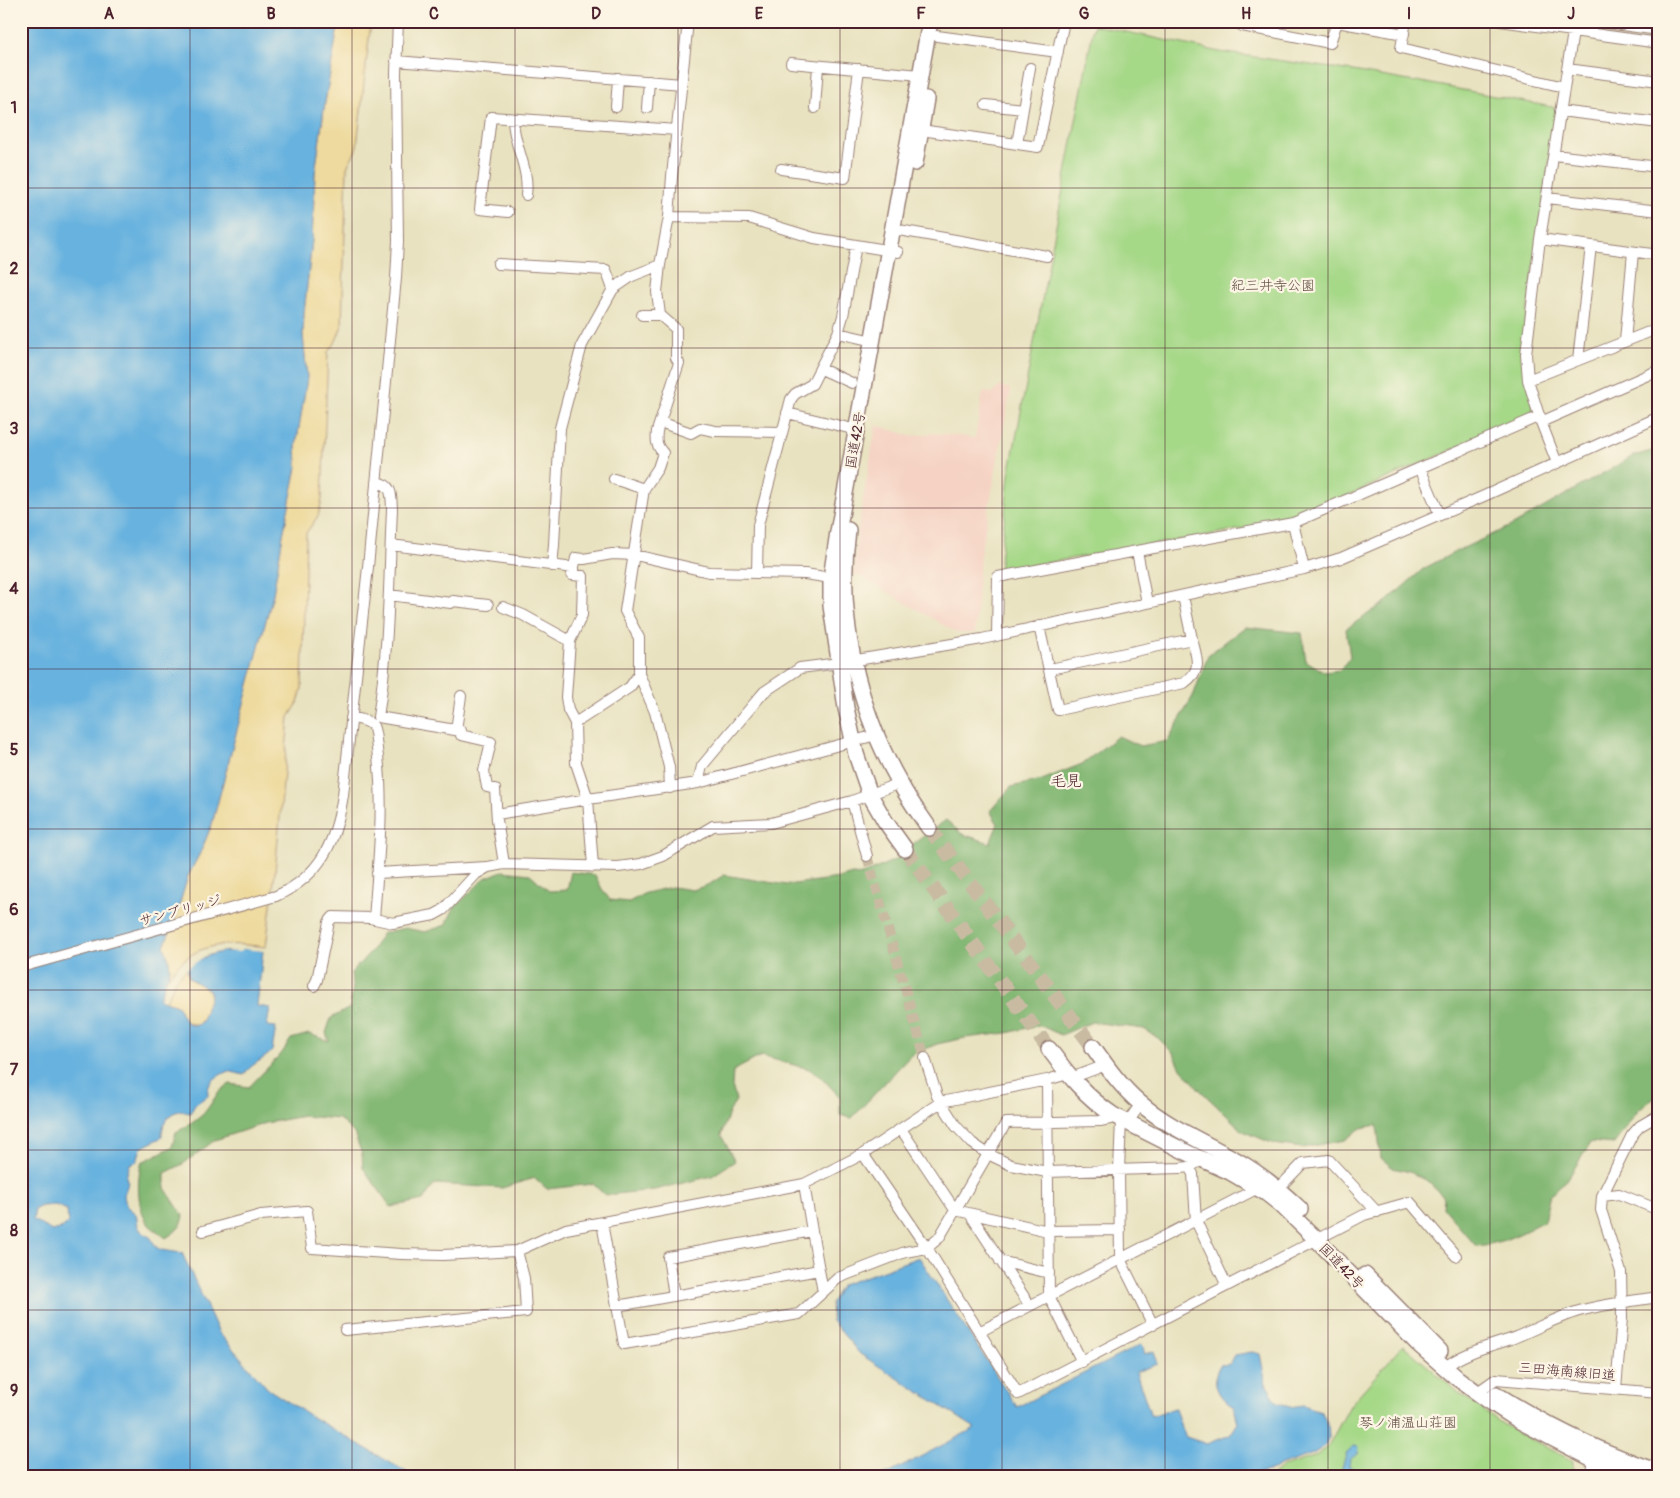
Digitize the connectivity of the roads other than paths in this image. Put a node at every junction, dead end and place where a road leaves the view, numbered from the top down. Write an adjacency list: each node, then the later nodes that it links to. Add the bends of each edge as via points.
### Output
1 (398, 21): 15 (street, サンブリッジ)
2 (688, 21): 25 (street)
3 (930, 21): 21 (highway, 国道42号)
4 (1064, 21): 14 (street)
5 (1406, 21): 12 (street)
6 (1500, 21): 11 (street)
7 (1592, 21): 10 (street)
8 (1242, 26): 12 (street, via 1330,43 1337,22)
9 (938, 29): 14 (street); 36 (highway, 国道42号)
10 (1659, 30)
11 (1573, 32): 13 (street); 20 (street)
12 (1404, 34): 26 (street, via 1402,48)
13 (1659, 43)
14 (1058, 52): 37 (street, via 1038,147)
15 (396, 61): 22 (street); 77 (street, サンブリッジ, via 398,241)
16 (791, 63): 17 (street)
17 (818, 66): 19 (street); 30 (street)
18 (1030, 68): 31 (street)
19 (858, 69): 21 (street); 40 (street, via 845,178)
20 (1567, 69): 24 (street); 26 (street)
21 (920, 75): 46 (highway, 国道42号)
22 (618, 78): 23 (street); 28 (street)
23 (649, 81): 25 (street); 29 (street)
24 (1659, 81)
25 (682, 84): 35 (street)
26 (1564, 87): 32 (street)
27 (986, 105): 31 (street)
28 (616, 107)
29 (647, 108)
30 (815, 108)
31 (1023, 109): 37 (street)
32 (1560, 111): 34 (street); 38 (street)
33 (513, 119): 35 (street); 41 (street, via 514,137 525,171); 44 (street, via 491,117 480,209)
34 (1659, 123)
35 (677, 130): 45 (street)
36 (921, 130): 37 (street); 46 (highway, 国道42号)
37 (1017, 144)
38 (1554, 154): 39 (street); 42 (street)
39 (1659, 167)
40 (781, 169)
41 (526, 195)
42 (1547, 198): 43 (street); 47 (street)
43 (1659, 211)
44 (508, 212)
45 (669, 217): 48 (street, via 749,218 814,238); 55 (street)
46 (898, 230): 50 (highway, 国道42号); 53 (street)
47 (1540, 239): 49 (street); 66 (street, via 1526,354)
48 (856, 245): 50 (street); 60 (street)
49 (1591, 246): 51 (street); 63 (street)
50 (893, 252): 61 (highway, 国道42号); 98 (highway, 国道42号, via 847,532)
51 (1633, 252): 52 (street); 62 (street)
52 (1659, 255)
53 (1046, 256)
54 (498, 264): 56 (street, via 606,270)
55 (660, 265): 56 (street, via 632,276); 58 (street)
56 (613, 289): 84 (street, via 582,345 560,428)
57 (642, 315): 58 (street)
58 (660, 315): 71 (street, via 676,329 676,358 679,363)
59 (1659, 328): 62 (street)
60 (838, 333): 61 (street); 64 (street)
61 (873, 341): 72 (highway, 国道42号)
62 (1625, 341): 63 (street)
63 (1578, 360): 66 (street)
64 (821, 369): 67 (street); 68 (street, via 812,384 791,399)
65 (1659, 370): 70 (street)
66 (1528, 380): 70 (street)
67 (852, 383)
68 (787, 413): 72 (street); 73 (street)
69 (1659, 417): 74 (street)
70 (1540, 419): 74 (street); 75 (street)
71 (660, 422): 73 (street, via 691,433 700,428); 78 (street, via 656,441 663,454)
72 (857, 430): 88 (highway, 国道42号)
73 (781, 432): 87 (street, via 758,525)
74 (1557, 463): 79 (street)
75 (1420, 468): 79 (street); 80 (street)
76 (614, 479): 78 (street)
77 (376, 482): 81 (street, via 390,489); 102 (street, サンブリッジ)
78 (644, 489): 83 (street)
79 (1440, 515): 86 (street, via 1341,558)
80 (1293, 523): 82 (street); 86 (street)
81 (391, 545): 84 (street); 89 (street)
82 (1138, 551): 91 (street); 95 (street, via 998,577)
83 (635, 555): 85 (street, via 576,558); 87 (street, via 709,572); 100 (street, via 625,611 639,638)
84 (552, 566): 85 (street)
85 (574, 568): 97 (street, via 572,575 583,576 582,615)
86 (1304, 569): 90 (street)
87 (757, 573): 88 (street)
88 (832, 578): 98 (highway, 国道42号, via 831,606)
89 (389, 595): 92 (street, via 451,604 453,601); 103 (street, via 386,664)
90 (1183, 596): 91 (street); 96 (street)
91 (1147, 603): 94 (street)
92 (488, 605)
93 (503, 607): 97 (street, via 524,615)
94 (1039, 626): 95 (street); 99 (street)
95 (997, 635): 98 (street)
96 (1192, 639): 99 (street); 99 (street, via 1198,663 1194,677 1184,683 1068,708 1058,710)
97 (570, 642): 104 (street, via 566,697)
98 (846, 662): 106 (highway, 国道42号); 107 (highway, 国道42号, via 846,708); 108 (street, via 796,669 764,692 702,766)
99 (1050, 669)
100 (639, 674): 104 (street, via 630,687); 110 (street, via 655,712 669,767)
101 (461, 696): 105 (street)
102 (352, 718): 103 (street); 123 (street, サンブリッジ, via 341,808 328,848 316,869 306,878 276,896)
103 (375, 721): 105 (street); 121 (street, via 380,782)
104 (575, 723): 112 (street, via 576,763)
105 (456, 730): 114 (street, via 461,731 461,735 491,742 484,771 487,787 495,789)
106 (876, 735): 107 (street); 109 (highway, 国道42号)
107 (853, 741): 108 (street); 111 (highway, 国道42号)
108 (698, 783): 110 (street)
109 (900, 783): 111 (street); 115 (highway, 国道42号)
110 (670, 788): 112 (street)
111 (870, 795): 113 (street); 116 (highway, 国道42号)
112 (588, 798): 114 (street); 120 (street)
113 (852, 801): 117 (street); 120 (street, via 771,823 713,826 663,856 641,864)
114 (497, 814): 118 (street)
115 (929, 828)
116 (905, 850)
117 (867, 856)
118 (504, 864): 119 (street); 120 (street)
119 (488, 866): 121 (street); 122 (street, via 434,915 393,923)
120 (593, 867)
121 (378, 873): 122 (street)
122 (374, 919): 124 (street, via 336,916 330,919)
123 (21, 967)
124 (314, 986)
125 (1093, 1047): 128 (highway, 国道42号)
126 (1049, 1049): 129 (highway, 国道42号)
127 (925, 1058): 131 (street)
128 (1106, 1065): 129 (street); 132 (highway, 国道42号)
129 (1069, 1076): 130 (street); 134 (highway, 国道42号, via 1087,1095)
130 (1047, 1080): 131 (street); 135 (street)
131 (939, 1099): 136 (street); 139 (street, via 961,1131)
132 (1141, 1104): 134 (street); 137 (highway, 国道42号)
133 (1659, 1115): 147 (street, via 1632,1135)
134 (1120, 1119): 135 (street); 140 (highway, 国道42号); 142 (street)
135 (1046, 1122): 139 (street, via 1006,1123); 143 (street)
136 (901, 1129): 138 (street); 148 (street)
137 (1220, 1152): 140 (street); 146 (highway, 国道42号, via 1256,1172)
138 (863, 1154): 144 (street); 159 (street)
139 (988, 1154): 143 (street, via 1011,1165); 148 (street)
140 (1203, 1160): 141 (street); 145 (highway, 国道42号)
141 (1189, 1166): 142 (street); 152 (street, via 1193,1174)
142 (1119, 1170): 143 (street); 154 (street)
143 (1047, 1172): 157 (street)
144 (804, 1184): 153 (street); 156 (street)
145 (1258, 1188): 152 (street); 158 (highway, 国道42号)
146 (1278, 1189): 150 (street, via 1303,1164 1328,1160); 158 (highway, 国道42号)
147 (1602, 1196): 149 (street, via 1619,1194); 171 (street, via 1601,1210 1621,1272)
148 (955, 1210): 151 (street); 159 (street, via 938,1238)
149 (1659, 1210)
150 (1377, 1212): 158 (street); 161 (street, via 1410,1202)
151 (970, 1214): 157 (street); 163 (street)
152 (1196, 1221): 162 (street); 166 (street)
153 (602, 1223): 160 (street, via 566,1229); 172 (street)
154 (1120, 1230): 157 (street); 162 (street)
155 (203, 1231): 160 (street, via 261,1215 307,1211 312,1248 409,1254)
156 (812, 1231): 164 (street); 168 (street, via 668,1257)
157 (1048, 1231): 165 (street)
158 (1321, 1238): 166 (street); 178 (highway, 国道42号, via 1390,1316)
159 (926, 1248): 167 (street, via 905,1252 838,1278); 176 (street)
160 (517, 1251): 175 (street, via 524,1278 526,1312)
161 (1456, 1256)
162 (1120, 1259): 169 (street); 174 (street)
163 (1000, 1261): 165 (street); 173 (street)
164 (819, 1270): 167 (street); 168 (street)
165 (1049, 1272): 169 (street)
166 (1227, 1286): 174 (street)
167 (823, 1292): 172 (street, via 798,1314 624,1344)
168 (674, 1296): 172 (street)
169 (1049, 1296): 173 (street); 177 (street)
170 (1659, 1297): 171 (street)
171 (1622, 1303): 178 (street, via 1559,1318 1463,1355); 179 (street)
172 (616, 1306)
173 (1030, 1306): 176 (street)
174 (1154, 1325): 177 (street)
175 (345, 1330)
176 (979, 1332): 177 (street, via 1018,1394)
177 (1082, 1362)
178 (1448, 1365): 180 (highway, 国道42号)
179 (1616, 1389): 180 (street, 三田海南線旧道, via 1496,1379); 181 (street, 三田海南線旧道)
180 (1480, 1390): 182 (highway, 国道42号, via 1522,1422)
181 (1659, 1394)
182 (1594, 1452): 183 (highway, 国道42号); 184 (street); 185 (highway, 国道42号)
183 (1659, 1472)
184 (1592, 1477)
185 (1640, 1477)

